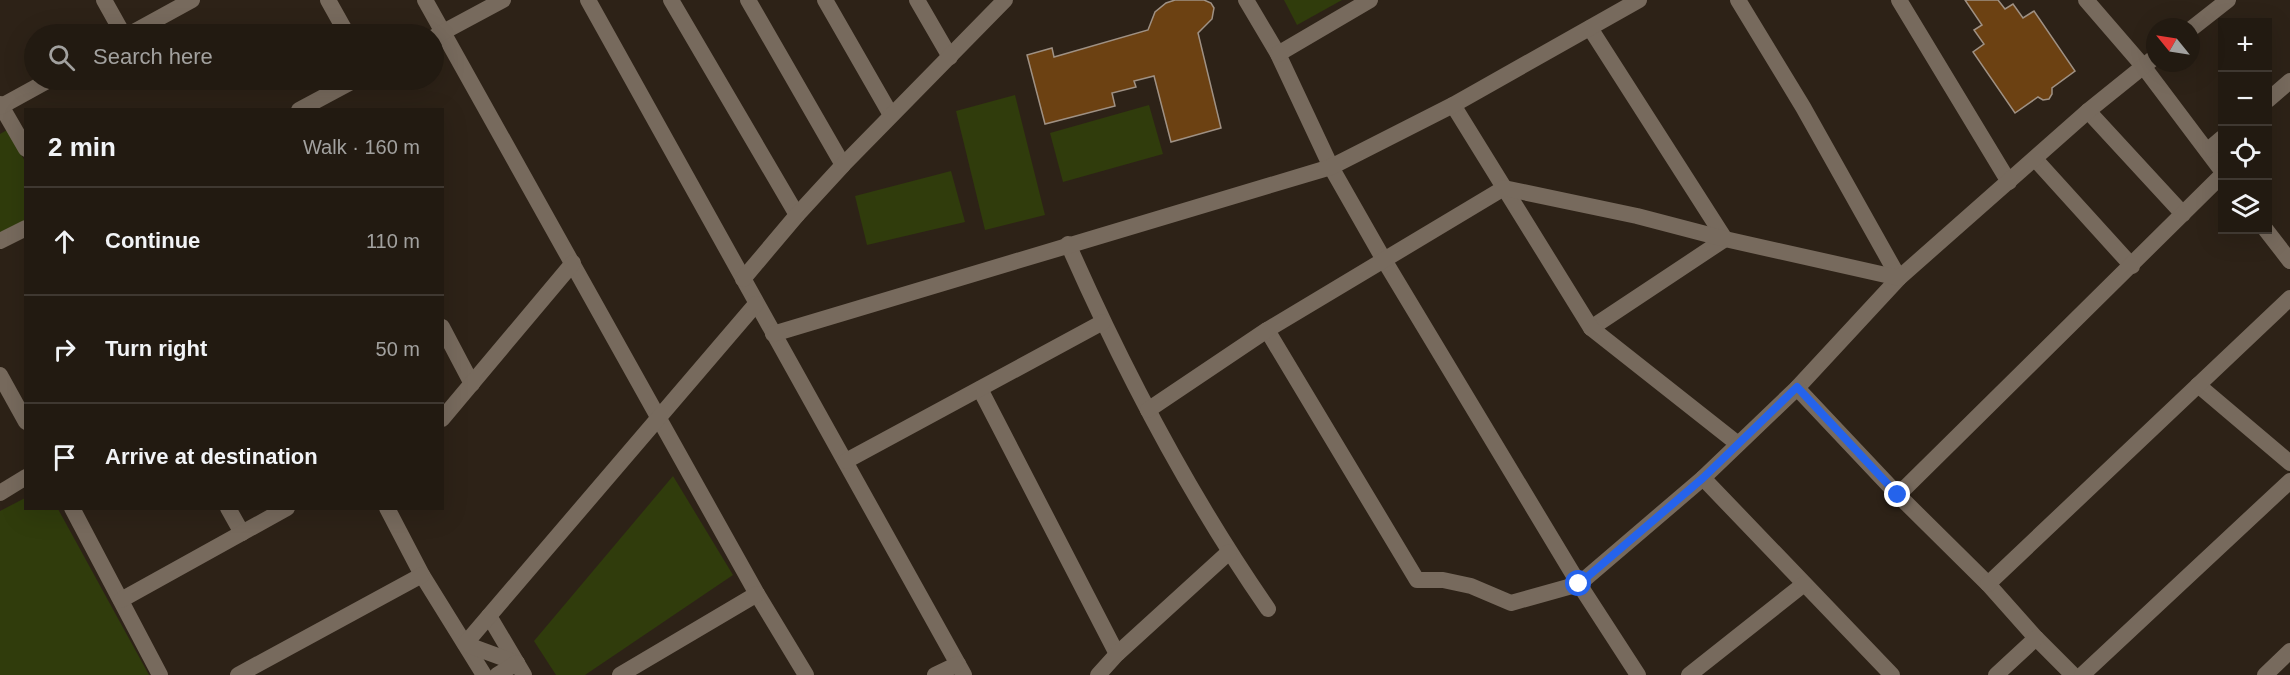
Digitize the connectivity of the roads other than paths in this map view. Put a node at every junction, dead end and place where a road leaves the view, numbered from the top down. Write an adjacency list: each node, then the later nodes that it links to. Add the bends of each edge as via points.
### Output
1 (104, 0): 20 (street)
2 (192, 0): 21 (street)
3 (328, 0): 22 (street)
4 (425, 0): 23 (street)
5 (503, 0): 25 (street)
6 (588, 0): 64 (street)
7 (671, 0): 53 (street)
8 (748, 0): 46 (street)
9 (825, 0): 41 (street)
10 (917, 0): 28 (street)
11 (1005, 0): 28 (street)
12 (1246, 0): 27 (street)
13 (1639, 0): 24 (street)
14 (1738, 0): 63 (street)
15 (1899, 0): 50 (street)
16 (2086, 0): 29 (street)
17 (2228, 0): 19 (street)
18 (1365, 1): 27 (street)
19 (2200, 22)
20 (117, 24)
21 (148, 24)
22 (341, 24)
23 (434, 24)
24 (1590, 28): 37 (street); 56 (street)
25 (444, 32)
26 (444, 45): 61 (street)
27 (1278, 54): 48 (street)
28 (950, 57): 41 (street)
29 (2146, 59)
30 (2146, 64): 40 (street)
31 (2156, 72): 44 (street)
32 (2290, 81): 35 (street)
33 (30, 90): 38 (street)
34 (342, 90): 36 (street)
35 (2272, 97)
36 (324, 104): 39 (street)
37 (1453, 105): 48 (street); 51 (street)
38 (0, 106): 43 (street)
39 (307, 108)
40 (2088, 111): 45 (street); 52 (street)
41 (891, 115): 46 (street)
42 (2218, 142): 44 (street)
43 (24, 146)
44 (2208, 150): 47 (street)
45 (2035, 159): 50 (street); 62 (street)
46 (843, 165): 53 (street)
47 (2218, 165)
48 (1331, 167): 58 (street); 59 (street)
49 (2218, 178): 52 (street)
50 (2009, 182): 63 (street)
51 (1504, 188): 56 (street); 59 (street); 68 (street)
52 (2183, 214): 62 (street)
53 (797, 215): 64 (street)
54 (24, 229): 57 (street)
55 (2269, 234): 60 (street)
56 (1725, 239): 63 (street); 68 (street)
57 (0, 241)
58 (1068, 244): 67 (street); 71 (street)
59 (1384, 260): 69 (street); 96 (street)
60 (2290, 261)
61 (573, 263): 73 (street); 80 (street)
62 (2132, 266): 88 (street)
63 (1899, 278): 75 (street)
64 (743, 279): 66 (street)
65 (2290, 298): 74 (street)
66 (756, 304): 71 (street); 80 (street)
67 (1103, 322): 76 (street); 77 (street)
68 (1591, 328): 81 (street)
69 (1267, 330): 77 (street); 96 (street, via 1416,580 1471,586 1511,603)
70 (444, 331): 73 (street)
71 (773, 334): 82 (street)
72 (0, 375): 79 (street)
73 (472, 384): 78 (street)
74 (2198, 385): 83 (street); 98 (street)
75 (1797, 387): 81 (street); 88 (street)
76 (980, 389): 82 (street); 107 (street)
77 (1148, 410): 94 (street)
78 (444, 417)
79 (24, 418)
80 (659, 418): 99 (street); 102 (street)
81 (1738, 444): 85 (street)
82 (846, 461): 109 (street)
83 (2290, 463)
84 (24, 478): 87 (street)
85 (1703, 478): 96 (street); 97 (street)
86 (2290, 481): 123 (street)
87 (0, 493)
88 (1898, 495): 98 (street)
89 (73, 510): 100 (street)
90 (229, 510): 93 (street)
91 (282, 510): 93 (street)
92 (388, 510): 95 (street)
93 (242, 533): 100 (street)
94 (1229, 552): 101 (street); 107 (street)
95 (422, 575): 104 (street); 111 (street)
96 (1579, 584): 118 (street)
97 (1804, 584): 119 (street); 120 (street)
98 (1988, 584): 103 (street)
99 (757, 594): 114 (street); 115 (street)
100 (121, 600): 110 (street)
101 (1268, 609)
102 (489, 616): 104 (street); 106 (street); 108 (street)
103 (2036, 638): 121 (street); 122 (street)
104 (465, 644): 106 (street); 112 (street)
105 (2290, 651): 124 (street)
106 (488, 652): 108 (street); 112 (street)
107 (1117, 654): 117 (street)
108 (521, 669): 113 (street)
109 (961, 670): 116 (street)
110 (160, 675)
111 (238, 675)
112 (486, 675)
113 (497, 675)
114 (620, 675)
115 (806, 675)
116 (935, 675)
117 (1098, 675)
118 (1638, 675)
119 (1689, 675)
120 (1892, 675)
121 (1996, 675)
122 (2073, 675)
123 (2082, 675)
124 (2265, 675)

